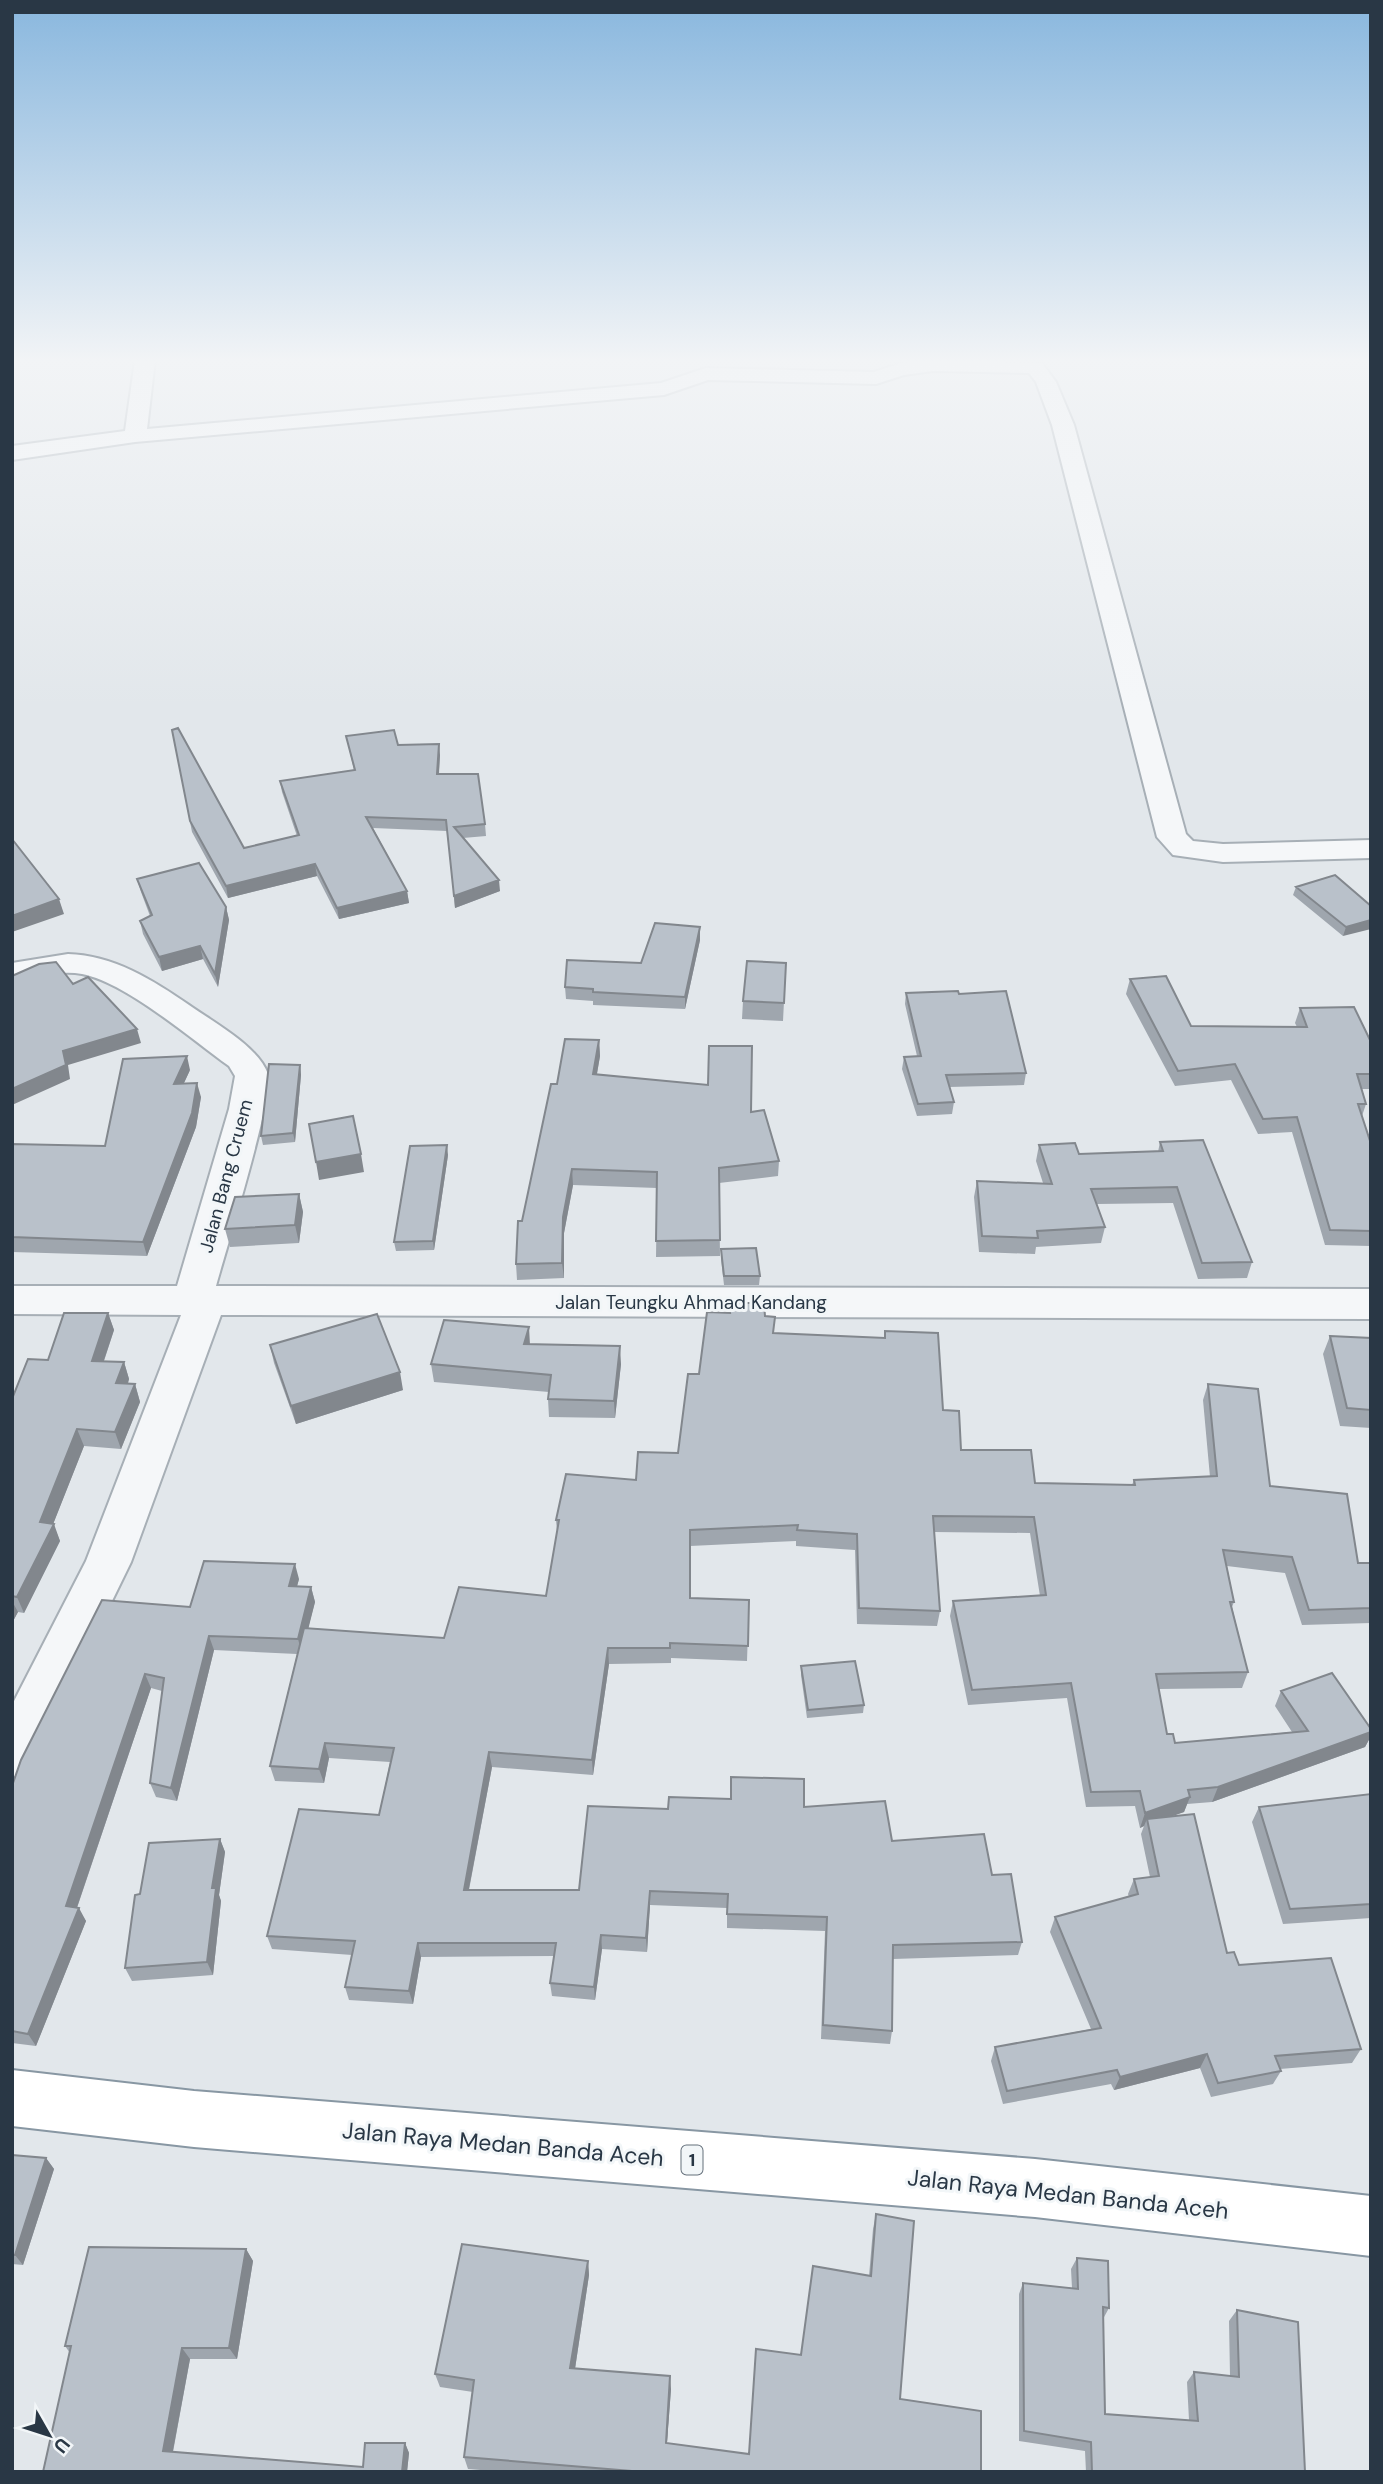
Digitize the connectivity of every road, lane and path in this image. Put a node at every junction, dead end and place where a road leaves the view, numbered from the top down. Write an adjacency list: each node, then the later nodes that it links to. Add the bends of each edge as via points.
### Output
1 (1077, 476): 2 (street, via 1168,829 1179,846 1223,853)
2 (1371, 849)
3 (12, 973): 5 (street, Jalan Bang Cruem, via 33,966 86,965 123,978 242,1059 252,1076)
4 (12, 1300): 5 (street, Jalan Teungku Ahmad Kandang)
5 (199, 1301): 6 (street, Jalan Teungku Ahmad Kandang); 7 (street, Jalan Bang Cruem, via 108,1562)
6 (1371, 1304)
7 (12, 1755)
8 (12, 2098): 9 (highway, Jalan Raya Medan Banda Aceh / 1, via 207,2120 1035,2188)
9 (1371, 2226)

